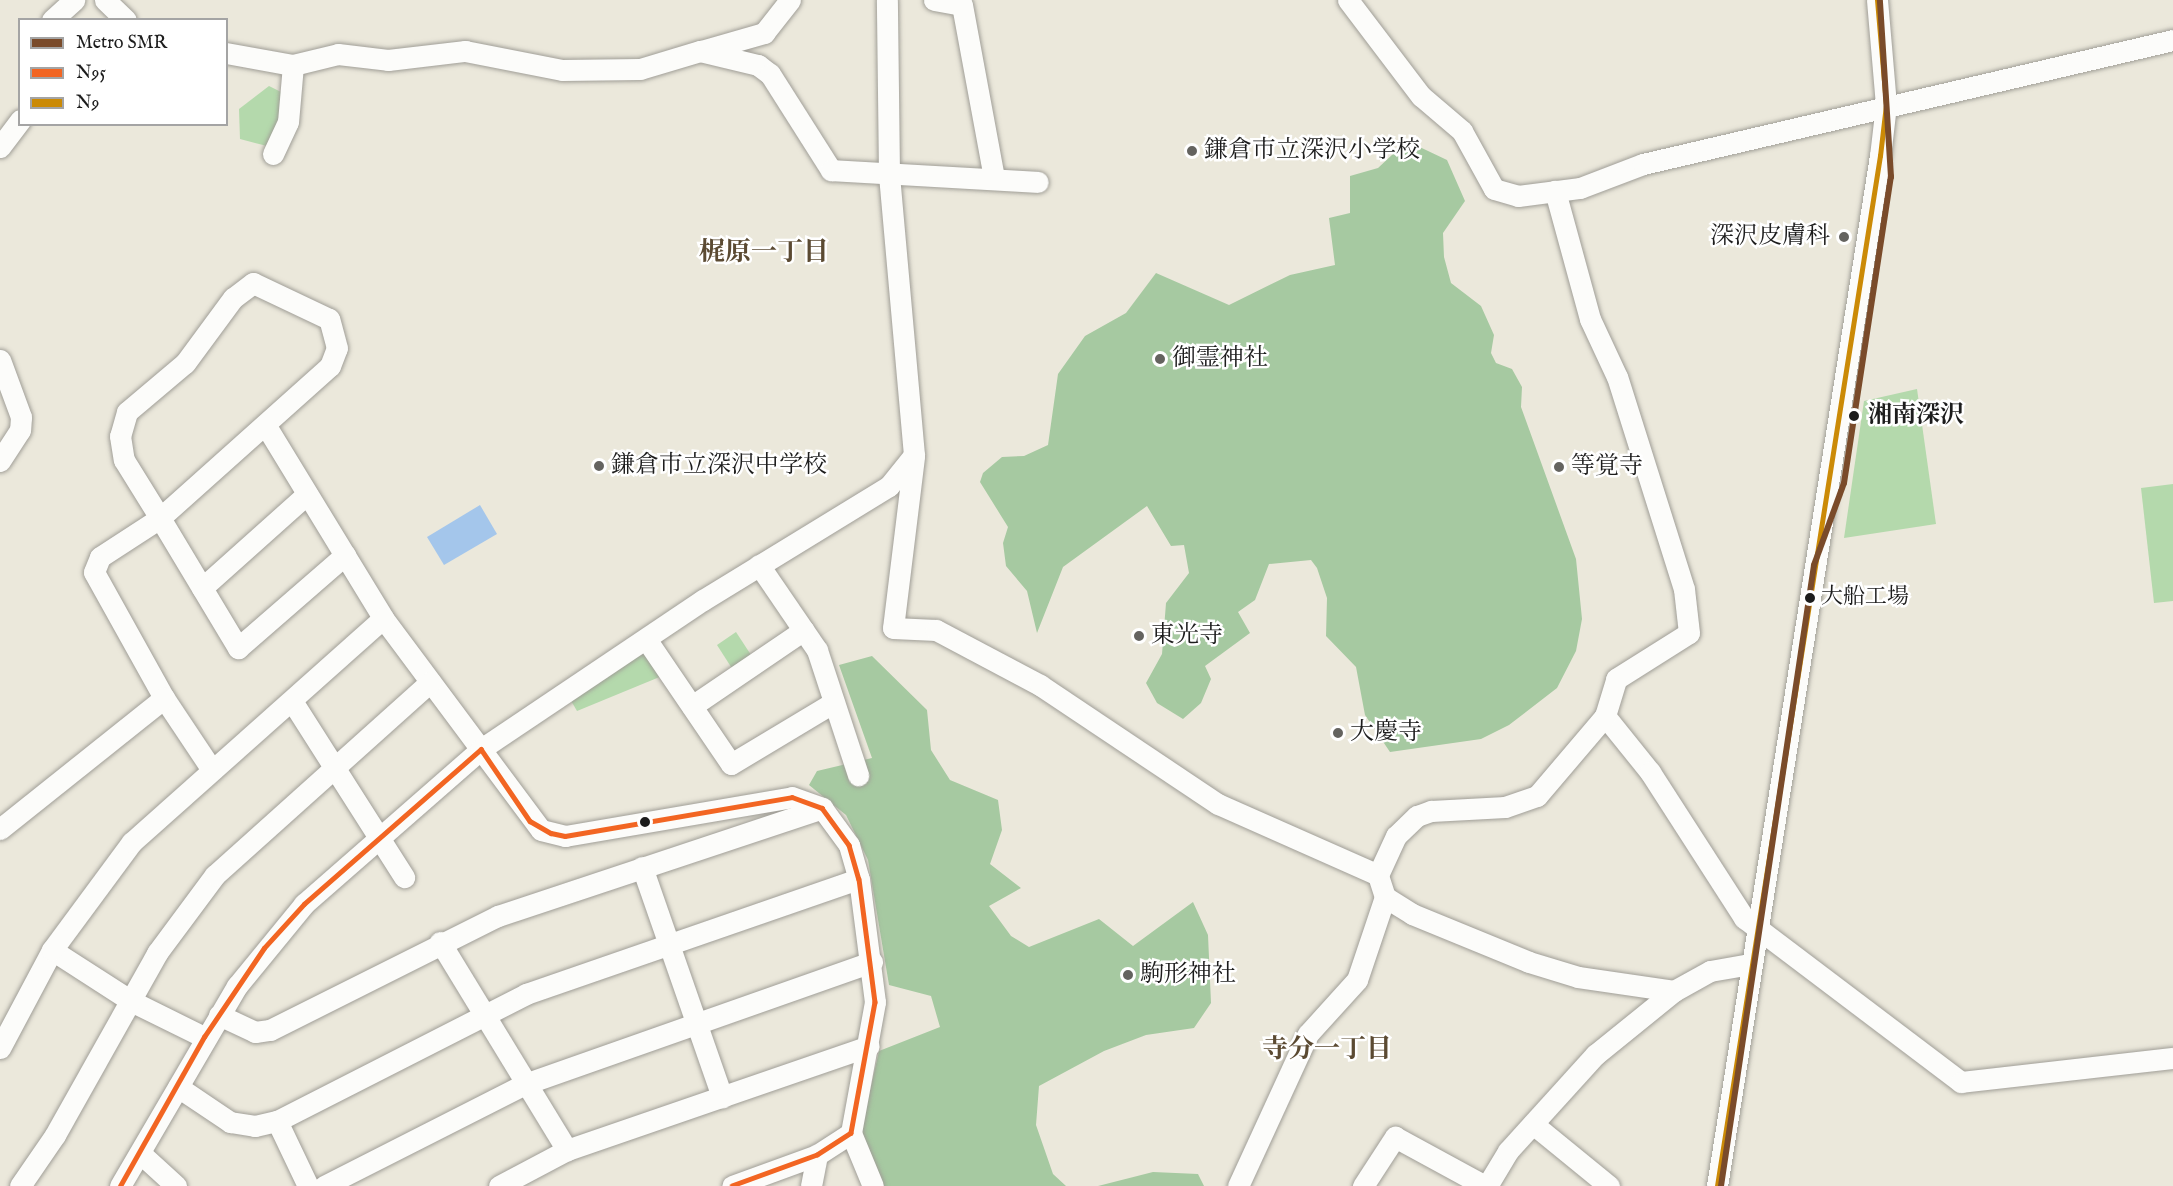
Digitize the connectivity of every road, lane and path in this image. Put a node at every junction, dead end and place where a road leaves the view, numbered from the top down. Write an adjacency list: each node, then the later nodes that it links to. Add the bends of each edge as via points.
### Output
1 (74, 0): 8 (street)
2 (105, 0): 9 (street)
3 (790, 0): 11 (street, via 764,33)
4 (887, 0): 18 (street)
5 (934, 0): 19 (street, via 962,5)
6 (1348, 0): 21 (street, via 1421,96 1462,131 1494,189 1518,196)
7 (1877, 0): 14 (street)
8 (54, 18)
9 (124, 18)
10 (2173, 40): 14 (street)
11 (700, 51): 13 (street, via 640,69 562,70 465,51 388,60 338,54); 18 (street, via 758,65 771,74 831,170)
12 (228, 53): 13 (street)
13 (293, 65): 17 (street, via 288,122)
14 (1886, 105): 21 (street, via 1643,164 1580,188); 52 (street, via 1799,684)
15 (18, 123): 16 (street)
16 (0, 147)
17 (273, 154)
18 (889, 174): 19 (street); 24 (street)
19 (994, 178): 20 (street)
20 (1038, 182)
21 (1555, 191): 39 (street, via 1590,319 1617,377 1690,619 1689,633 1616,679)
22 (0, 360): 25 (street, via 21,417 20,430)
23 (266, 426): 26 (street); 27 (street); 27 (street, via 330,366 337,348 329,319 253,283 233,298 198,349 135,404 122,422 124,460)
24 (914, 455): 29 (street, via 889,486); 48 (street, via 893,628 936,630 1040,685 1218,804)
25 (0, 460)
26 (307, 494): 28 (street); 30 (street)
27 (160, 518): 30 (street); 35 (street, via 100,557 94,572)
28 (345, 555): 30 (street, via 238,648); 31 (street)
29 (759, 565): 32 (street); 33 (street)
30 (202, 588)
31 (383, 618): 34 (street); 36 (street)
32 (804, 630): 37 (street, via 817,650); 38 (street)
33 (646, 639): 38 (street); 40 (street)
34 (430, 682): 40 (street); 41 (street)
35 (164, 698): 42 (street); 45 (street)
36 (292, 701): 41 (street); 42 (street)
37 (834, 702): 38 (street, via 735,765); 43 (street)
38 (692, 706)
39 (1605, 716): 48 (street, via 1537,796 1505,807 1448,808 1417,816 1396,836); 52 (street, via 1650,772 1744,918)
40 (481, 749): 44 (street, via 530,821 541,830 565,836 769,799 792,797); 46 (street)
41 (335, 768): 46 (street); 59 (street, via 215,875 157,953)
42 (212, 770): 55 (street, via 132,842)
43 (858, 775)
44 (822, 808): 47 (street); 50 (street, via 849,845)
45 (0, 830)
46 (379, 837): 49 (street); 61 (street, via 264,948)
47 (642, 867): 53 (street, via 498,915); 54 (street)
48 (1378, 875): 51 (street)
49 (404, 877)
50 (859, 879): 54 (street); 56 (street)
51 (1385, 897): 58 (street, via 1412,914 1529,962 1578,977); 87 (street, via 1358,980 1308,1034)
52 (1757, 923): 57 (street); 66 (street, via 1961,1082)
53 (440, 942): 60 (street); 61 (street, via 270,1030 255,1032)
54 (667, 945): 60 (street); 62 (street)
55 (52, 950): 59 (street); 65 (street)
56 (872, 962): 62 (street); 64 (street, via 875,1002)
57 (1749, 964): 58 (street, via 1710,971); 76 (street)
58 (1674, 991): 71 (street, via 1595,1055)
59 (131, 1001): 63 (street); 78 (street)
60 (483, 1013): 67 (street); 70 (street)
61 (219, 1015): 63 (street)
62 (695, 1020): 67 (street); 69 (street)
63 (204, 1037): 68 (street)
64 (869, 1046): 69 (street); 72 (street)
65 (0, 1048)
66 (2173, 1058)
67 (525, 1084): 73 (street); 82 (street)
68 (178, 1087): 70 (street, via 230,1122 255,1126); 74 (street)
69 (722, 1097): 73 (street)
70 (277, 1120): 81 (street)
71 (1533, 1124): 77 (street); 89 (street)
72 (851, 1133): 75 (street); 86 (street)
73 (567, 1150): 83 (street)
74 (140, 1154): 79 (street); 80 (street)
75 (817, 1155): 84 (street); 85 (street)
76 (1715, 1183)
77 (1475, 1184): 88 (street, via 1395,1137)
78 (20, 1186)
79 (120, 1186)
80 (176, 1186)
81 (308, 1186)
82 (324, 1186)
83 (499, 1186)
84 (732, 1186)
85 (811, 1186)
86 (873, 1186)
87 (1238, 1186)
88 (1363, 1186)
89 (1609, 1186)

